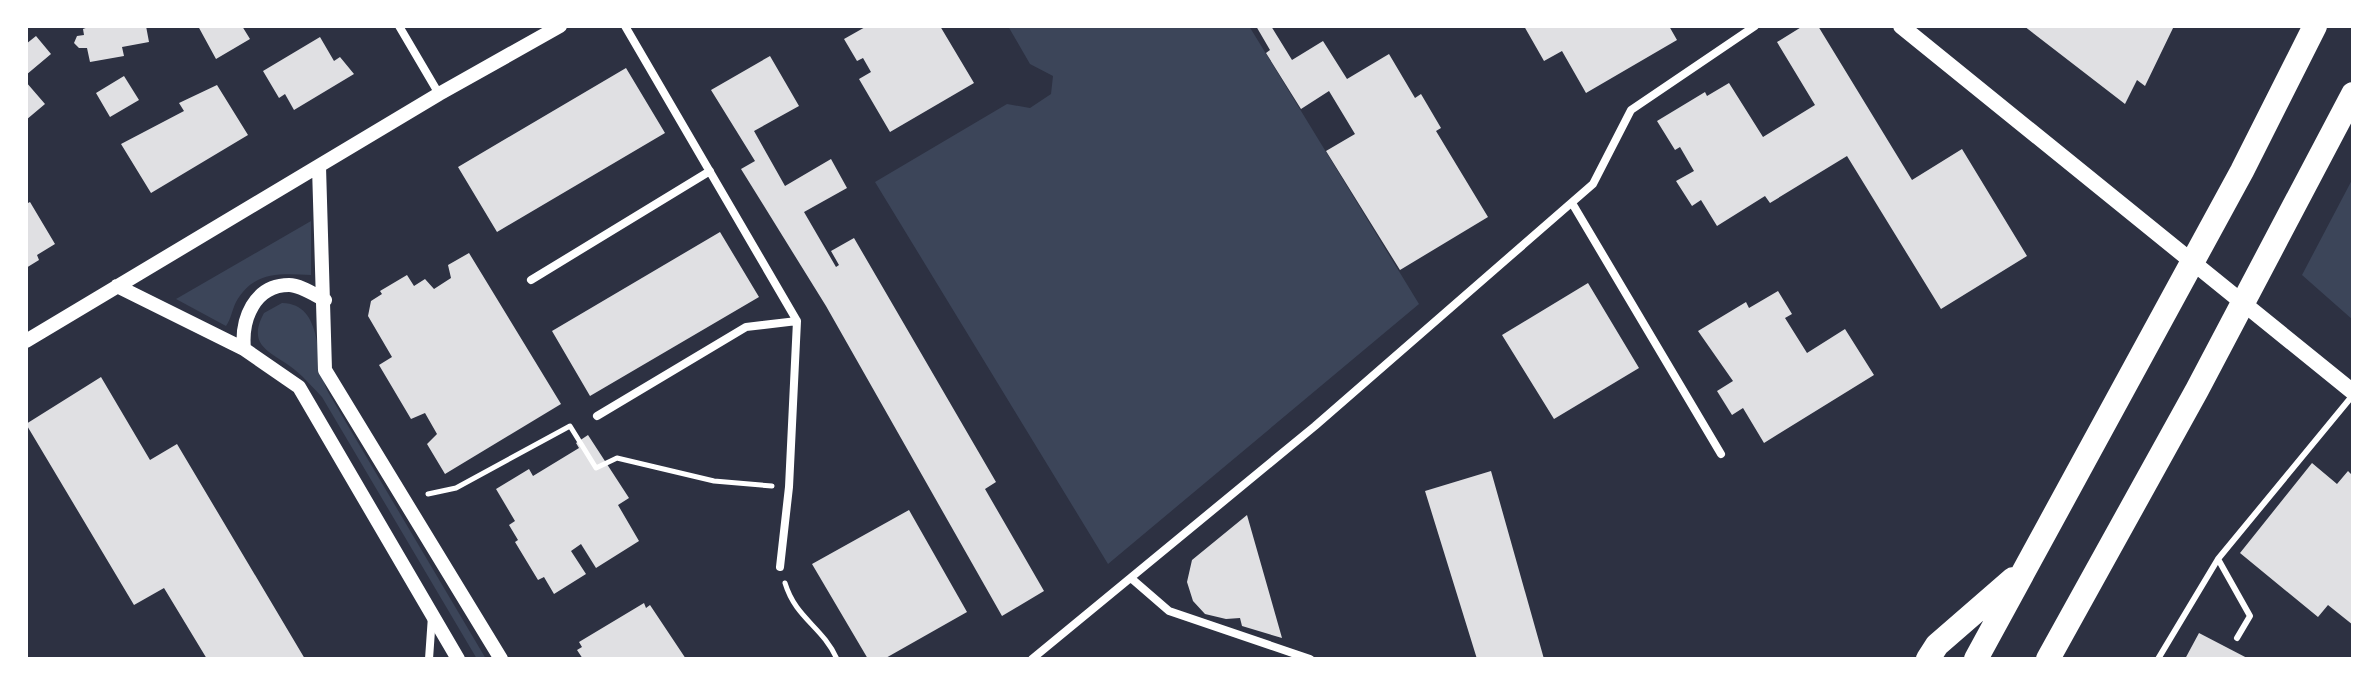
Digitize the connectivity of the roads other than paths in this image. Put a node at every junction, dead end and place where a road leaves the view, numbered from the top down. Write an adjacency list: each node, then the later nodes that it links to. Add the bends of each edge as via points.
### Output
1 (399, 26): 7 (street)
2 (560, 26): 7 (street)
3 (625, 26): 10 (street)
4 (1755, 26): 11 (street, via 1631,110 1593,184)
5 (1901, 26): 18 (main road)
6 (2315, 26): 23 (highway)
7 (439, 94): 9 (street)
8 (2353, 94): 34 (highway)
9 (319, 167): 13 (street); 14 (street)
10 (710, 171): 12 (street); 15 (street)
11 (1572, 203): 20 (street); 24 (street)
12 (531, 280)
13 (117, 286): 16 (street); 17 (street)
14 (325, 300): 17 (street, via 293,285 271,288 249,308 242,329); 29 (street, via 325,370)
15 (797, 321): 19 (street, via 746,327); 22 (street)
16 (26, 341)
17 (244, 349): 25 (street, via 299,387)
18 (2353, 394): 21 (lane)
19 (597, 416)
20 (1721, 454)
21 (2218, 559): 26 (lane, via 2250,616); 35 (lane)
22 (780, 567)
23 (2027, 567): 32 (highway, via 1937,645); 33 (highway)
24 (1132, 579): 30 (street); 31 (street, via 1169,611)
25 (432, 615): 27 (street); 28 (street)
26 (2237, 638)
27 (429, 659)
28 (458, 659)
29 (501, 659)
30 (1032, 659)
31 (1310, 659)
32 (1928, 659)
33 (1976, 659)
34 (2048, 659)
35 (2158, 659)

